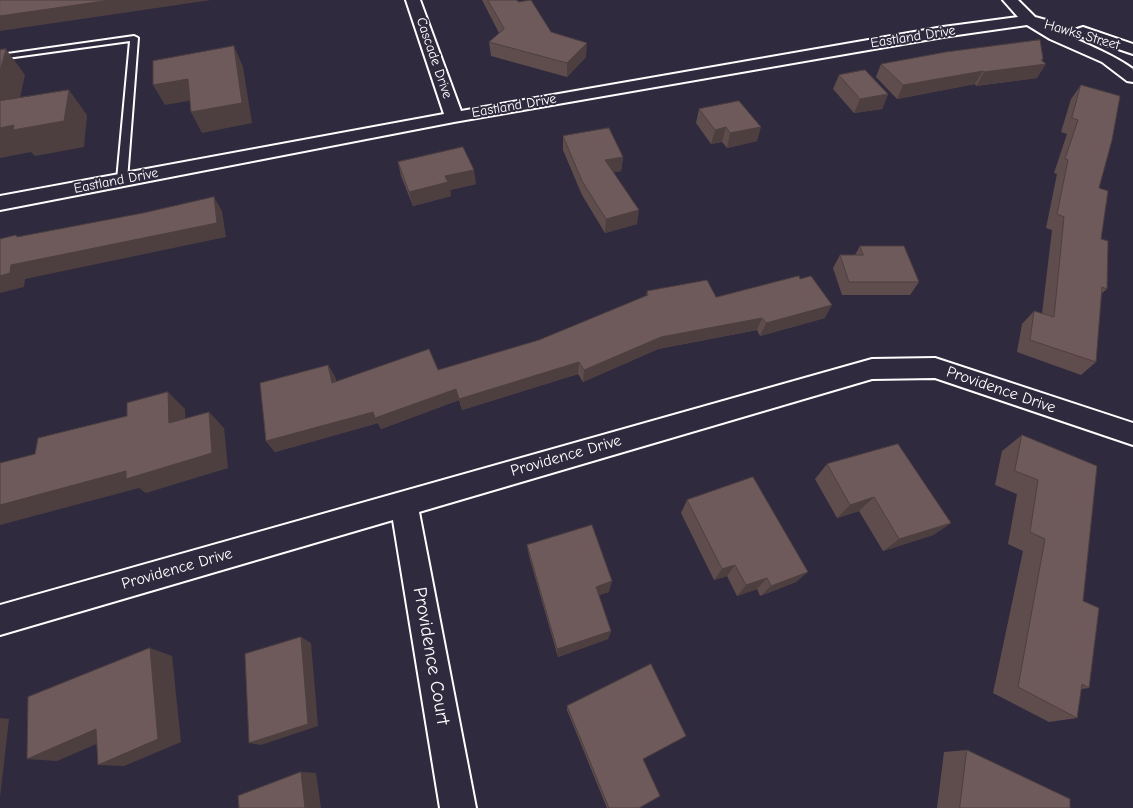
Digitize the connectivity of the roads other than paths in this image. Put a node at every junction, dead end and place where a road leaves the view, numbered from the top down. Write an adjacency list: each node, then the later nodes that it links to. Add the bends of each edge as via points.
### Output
1 (413, 0): 7 (street, Cascade Drive)
2 (1010, 0): 3 (street, Hawks Street)
3 (1030, 20): 4 (street, Hawks Street, via 1074,29); 6 (street, via 1056,36 1108,59); 7 (street, Eastland Drive, via 943,32)
4 (1133, 49)
5 (0, 57): 8 (lane, via 134,38)
6 (1133, 77)
7 (454, 117): 8 (street, Eastland Drive)
8 (122, 180): 9 (street, Eastland Drive)
9 (0, 204)
10 (1133, 434): 11 (street, Providence Drive, via 935,368 872,369)
11 (404, 503): 12 (street, Providence Drive); 13 (street, Providence Court)
12 (0, 620)
13 (458, 808)

